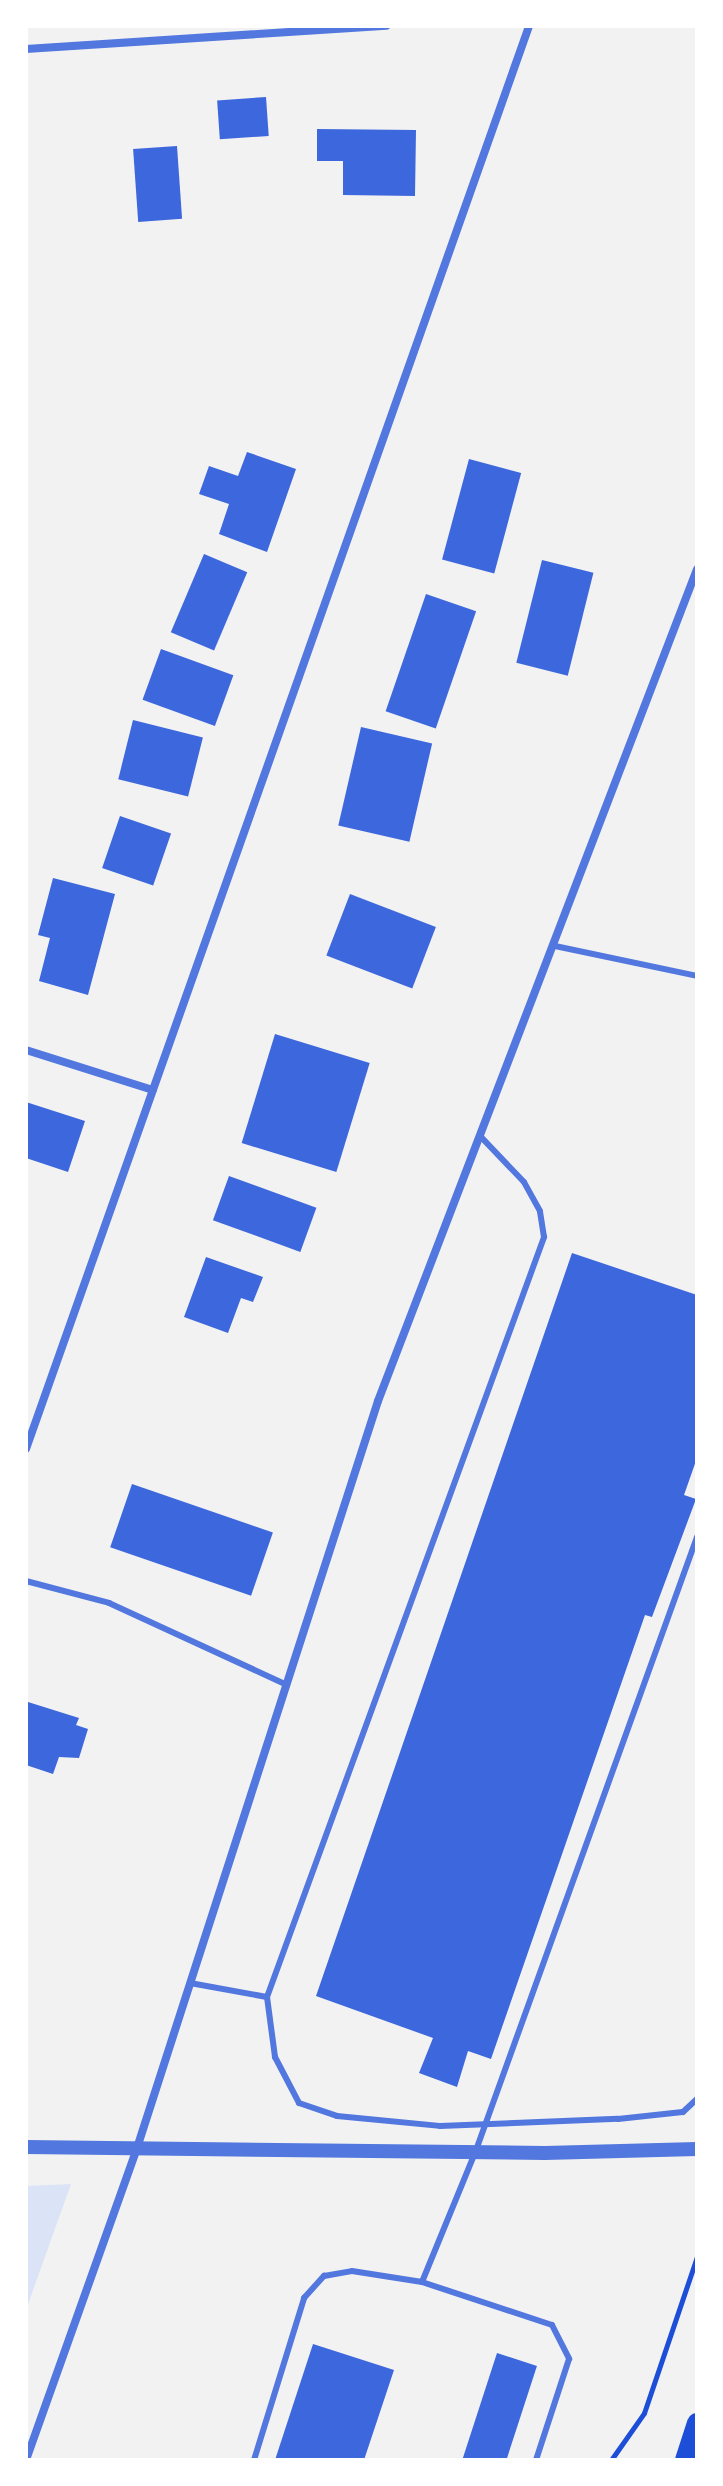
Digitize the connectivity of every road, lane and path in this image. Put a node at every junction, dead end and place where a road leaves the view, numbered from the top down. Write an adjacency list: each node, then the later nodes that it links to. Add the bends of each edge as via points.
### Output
1 (386, 26): 3 (street)
2 (529, 26): 9 (street)
3 (249, 31): 4 (street)
4 (26, 49)
5 (697, 569): 6 (street)
6 (555, 946): 7 (lane); 10 (street)
7 (697, 976)
8 (26, 1050): 9 (street)
9 (153, 1090): 11 (street)
10 (481, 1137): 14 (street, via 378,1401); 16 (lane, via 524,1182 540,1211 544,1237)
11 (26, 1449)
12 (697, 1537): 18 (lane)
13 (26, 1581): 14 (lane, via 109,1603)
14 (287, 1685): 15 (street)
15 (190, 1983): 16 (lane); 20 (street)
16 (267, 1997): 18 (lane, via 275,2057 299,2103 337,2116 440,2126)
17 (697, 2099): 18 (lane, via 683,2112)
18 (484, 2124): 22 (lane)
19 (26, 2147): 20 (street)
20 (137, 2148): 22 (street); 26 (street)
21 (697, 2149): 22 (street)
22 (475, 2153): 24 (lane)
23 (697, 2256): 29 (path, via 644,2413)
24 (422, 2282): 27 (lane, via 352,2271 324,2276 304,2298); 28 (lane, via 552,2325 564,2343 569,2359)
25 (697, 2423): 30 (main road)
26 (26, 2460)
27 (254, 2460)
28 (536, 2460)
29 (611, 2460)
30 (685, 2460)

